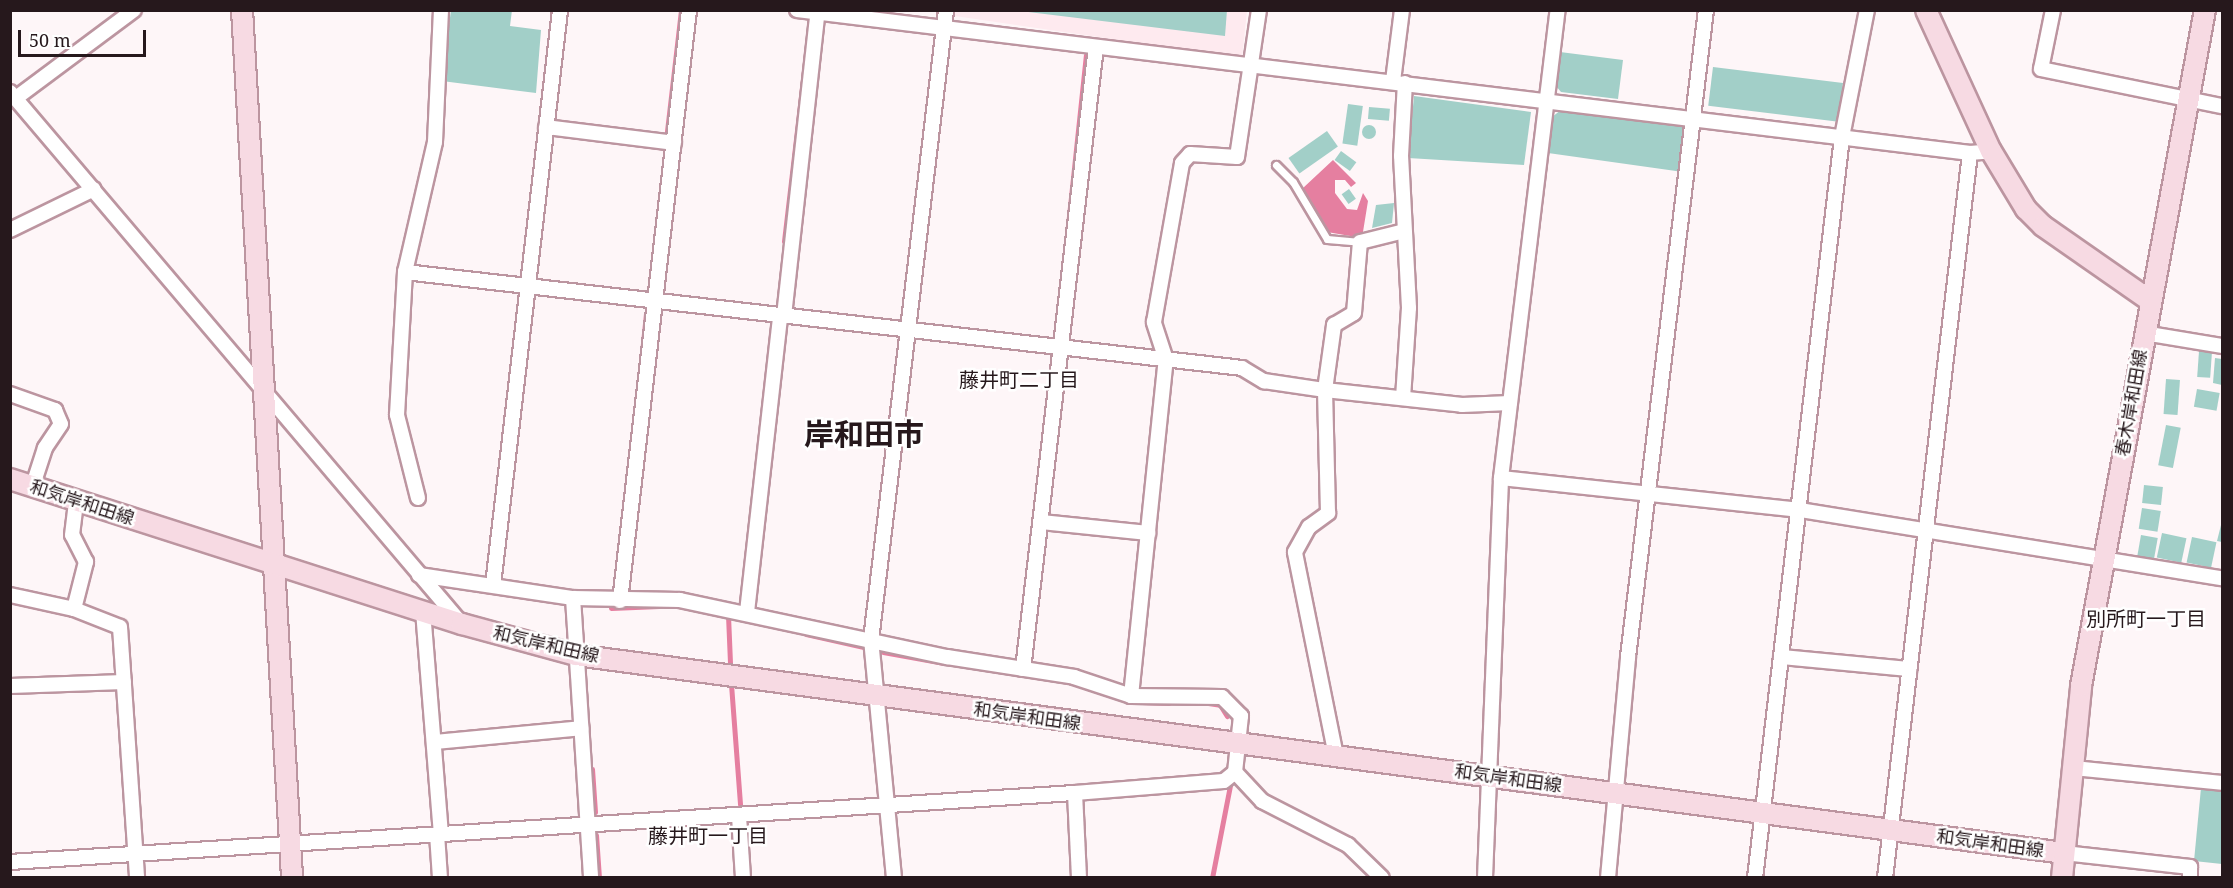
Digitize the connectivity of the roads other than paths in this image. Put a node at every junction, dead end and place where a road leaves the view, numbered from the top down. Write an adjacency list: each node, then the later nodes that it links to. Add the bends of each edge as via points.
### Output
1 (134, 10): 21 (street)
2 (242, 10): 46 (main road)
3 (441, 10): 36 (street, via 435,142)
4 (560, 10): 26 (street)
5 (689, 10): 28 (street)
6 (797, 10): 16 (street)
7 (946, 10): 17 (street)
8 (1259, 10): 19 (street)
9 (1401, 10): 20 (street)
10 (1558, 10): 22 (street)
11 (1706, 10): 25 (street)
12 (1867, 10): 27 (street)
13 (1926, 10): 29 (main road)
14 (2053, 10): 23 (street, via 2041,69)
15 (2205, 10): 23 (main road, 春木岸和田線)
16 (817, 12): 17 (street); 40 (street)
17 (944, 29): 18 (street); 41 (street)
18 (1096, 47): 19 (street); 44 (street)
19 (1253, 66): 20 (street); 45 (street, via 1237,158 1190,154 1182,163 1154,322)
20 (1399, 82): 22 (street); 34 (street)
21 (13, 95): 32 (street)
22 (1548, 99): 25 (street); 50 (street)
23 (2188, 100): 24 (street); 38 (main road, 春木岸和田線)
24 (2223, 106)
25 (1693, 120): 27 (street); 54 (street)
26 (546, 127): 28 (street); 37 (street)
27 (1842, 137): 30 (street); 57 (street)
28 (674, 143): 39 (street)
29 (1991, 151): 30 (street); 38 (main road, via 2043,226)
30 (1970, 153): 59 (street)
31 (1276, 165): 35 (lane, via 1293,182 1327,239)
32 (94, 189): 33 (street); 46 (street)
33 (10, 230)
34 (1404, 231): 35 (street); 49 (street, via 1409,308)
35 (1360, 242): 47 (street, via 1354,313 1334,325)
36 (405, 272): 37 (street); 55 (street, via 397,415)
37 (527, 287): 39 (street); 65 (street)
38 (2149, 300): 42 (main road, 春木岸和田線)
39 (655, 302): 40 (street); 68 (street)
40 (782, 316): 41 (street); 71 (street)
41 (908, 329): 44 (street); 73 (street)
42 (2144, 333): 43 (street); 61 (main road, 春木岸和田線)
43 (2223, 346)
44 (1062, 350): 45 (street); 58 (street)
45 (1166, 360): 47 (street, via 1242,368 1264,381); 60 (street)
46 (263, 385): 62 (main road); 63 (street)
47 (1325, 390): 49 (street); 85 (street, via 1328,513 1309,527 1295,552)
48 (10, 394): 53 (street, via 55,410 61,424 45,448)
49 (1403, 398): 50 (street)
50 (1510, 403): 51 (street)
51 (1501, 478): 54 (street); 88 (street)
52 (10, 479): 53 (main road, 和気岸和田線)
53 (33, 486): 56 (main road, 和気岸和田線)
54 (1651, 490): 57 (street); 91 (street, via 1628,657)
55 (418, 498)
56 (76, 500): 62 (main road, 和気岸和田線); 69 (street, via 72,534 86,562)
57 (1800, 510): 59 (street); 75 (street)
58 (1041, 522): 60 (street); 76 (street)
59 (1926, 528): 61 (street); 77 (street)
60 (1148, 533): 81 (street)
61 (2104, 555): 64 (street); 86 (main road, 春木岸和田線)
62 (272, 562): 70 (main road, 和気岸和田線); 98 (main road)
63 (419, 575): 65 (street); 72 (street)
64 (2223, 578)
65 (493, 585): 67 (street)
66 (10, 595): 69 (street)
67 (573, 598): 68 (street); 74 (street)
68 (620, 601): 71 (street, via 661,598)
69 (74, 609): 78 (street, via 120,627)
70 (423, 611): 72 (main road, 和気岸和田線); 83 (street)
71 (747, 612): 73 (street)
72 (462, 624): 74 (main road, 和気岸和田線)
73 (871, 640): 76 (street); 80 (street)
74 (576, 655): 80 (main road, 和気岸和田線); 82 (street)
75 (1781, 657): 77 (street); 93 (street)
76 (1023, 669): 81 (street, via 1074,677)
77 (1909, 669): 96 (street)
78 (124, 682): 79 (street); 100 (street)
79 (10, 686)
80 (879, 694): 84 (main road, 和気岸和田線); 92 (street)
81 (1131, 696): 84 (street, via 1230,700 1241,716)
82 (581, 728): 83 (street); 95 (street)
83 (434, 742): 97 (street)
84 (1239, 745): 85 (main road, 和気岸和田線); 87 (street)
85 (1336, 756): 88 (main road, 和気岸和田線)
86 (2073, 768): 89 (street); 99 (main road, 春木岸和田線)
87 (1235, 772): 90 (street, via 1224,780); 109 (street, via 1262,801 1348,845)
88 (1489, 776): 91 (main road, 和気岸和田線); 110 (street)
89 (2223, 783)
90 (1075, 793): 92 (street); 108 (street)
91 (1619, 794): 93 (main road, 和気岸和田線); 111 (street)
92 (891, 803): 94 (street); 107 (street)
93 (1761, 813): 96 (main road, 和気岸和田線); 112 (street)
94 (739, 816): 95 (street); 106 (street)
95 (587, 824): 97 (street); 105 (street)
96 (1890, 830): 99 (main road, 和気岸和田線); 113 (street)
97 (439, 834): 98 (street); 104 (street)
98 (290, 843): 100 (street); 103 (main road)
99 (2064, 853): 114 (main road, 春木岸和田線); 115 (street, via 2190,867)
100 (136, 855): 101 (street); 102 (street)
101 (10, 862)
102 (137, 878)
103 (292, 878)
104 (440, 878)
105 (591, 878)
106 (743, 878)
107 (894, 878)
108 (1079, 878)
109 (1382, 878)
110 (1485, 878)
111 (1608, 878)
112 (1755, 878)
113 (1885, 878)
114 (2062, 878)
115 (2190, 878)

